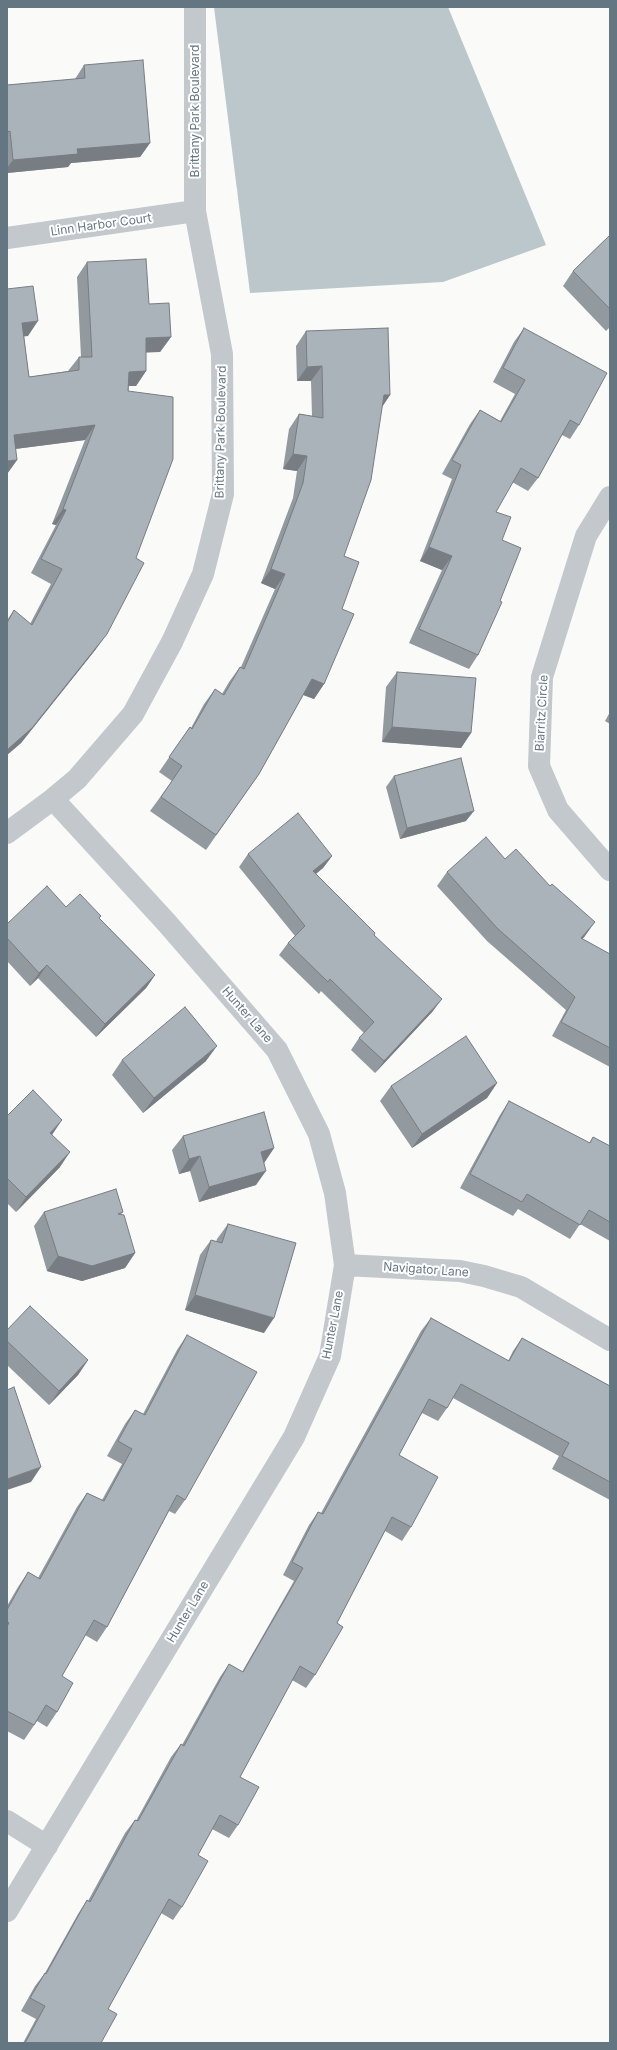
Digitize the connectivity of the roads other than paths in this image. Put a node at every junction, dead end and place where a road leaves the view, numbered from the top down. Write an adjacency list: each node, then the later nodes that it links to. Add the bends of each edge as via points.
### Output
1 (195, 7): 2 (street, Brittany Park Boulevard)
2 (195, 211): 3 (street, Linn Harbor Court); 5 (street, Brittany Park Boulevard, via 222,354 223,494 203,574 172,642 133,714 77,779)
3 (7, 238)
4 (610, 497): 7 (street, Biarritz Circle, via 586,536 542,677 539,766 558,810)
5 (53, 800): 6 (street, Brittany Park Boulevard); 8 (street, Hunter Lane, via 161,916 277,1050 319,1134 335,1193)
6 (7, 833)
7 (610, 870)
8 (345, 1265): 9 (street, Navigator Lane, via 460,1270 484,1276 521,1287); 11 (street, Hunter Lane, via 330,1356 294,1437)
9 (610, 1340)
10 (7, 1821): 11 (street)
11 (47, 1846): 12 (street, Hunter Lane)
12 (7, 1912)

